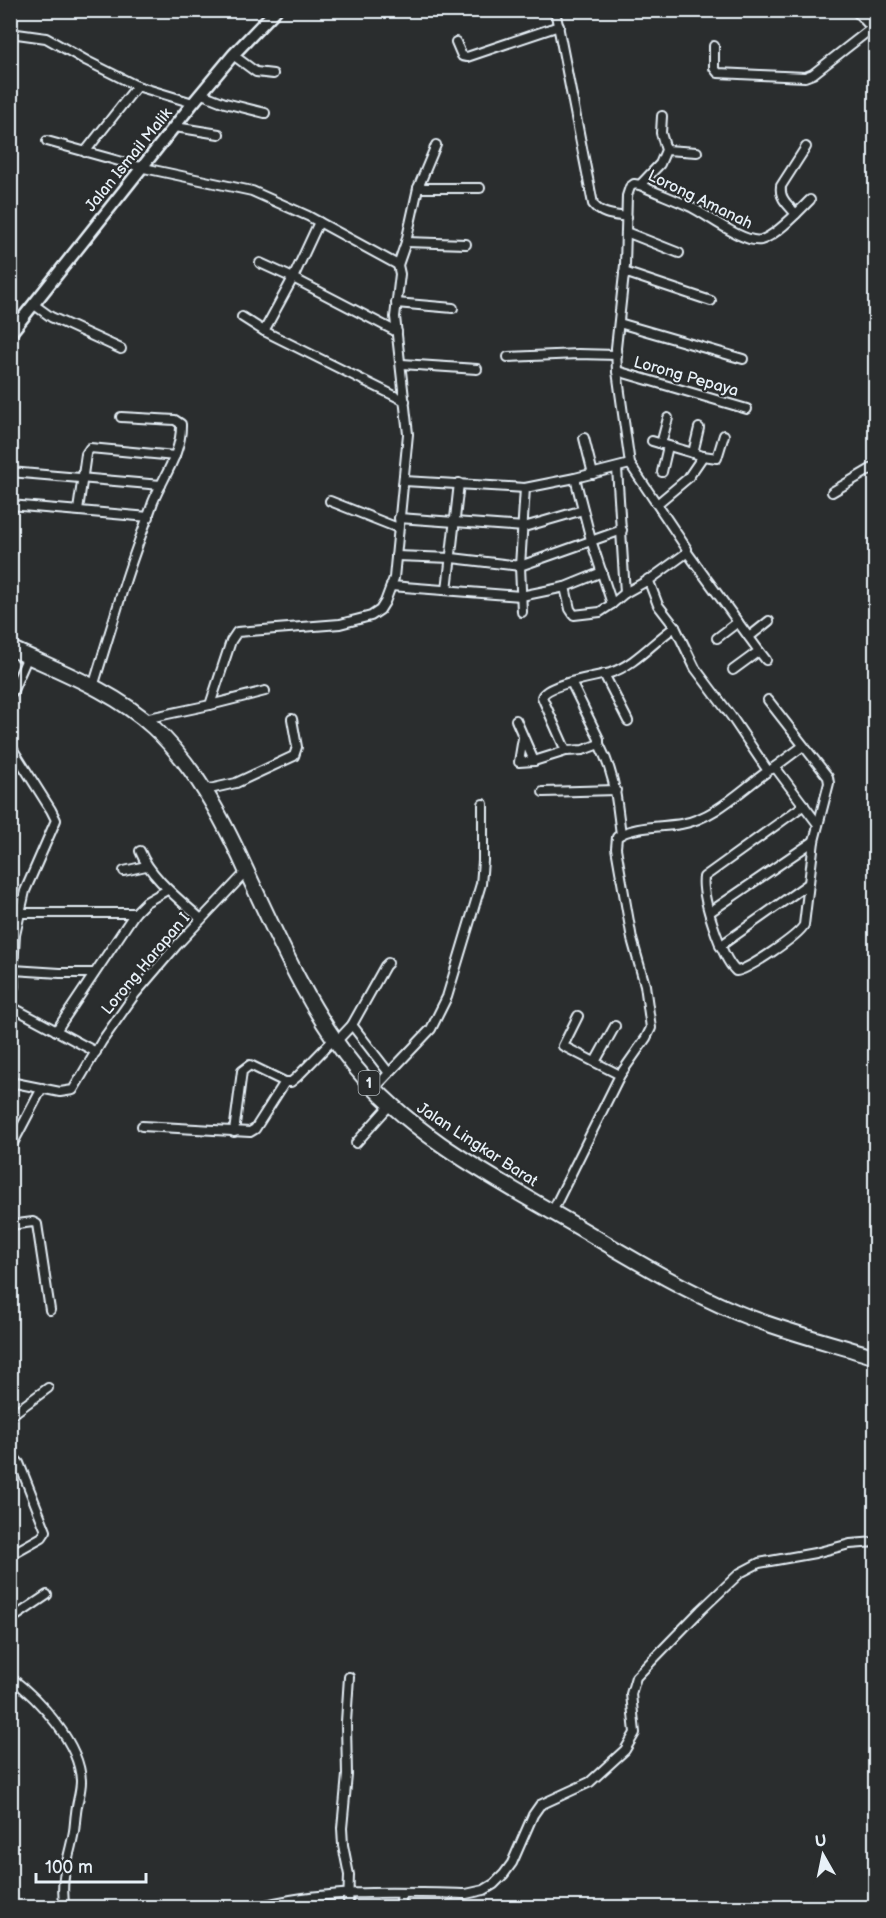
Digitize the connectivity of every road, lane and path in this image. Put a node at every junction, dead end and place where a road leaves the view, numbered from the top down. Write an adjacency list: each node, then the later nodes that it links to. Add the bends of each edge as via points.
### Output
1 (276, 10): 9 (main road, Jalan Ismail Malik)
2 (555, 10): 4 (street)
3 (855, 10): 5 (street)
4 (559, 26): 7 (street, via 467,57 462,56); 30 (street, via 593,204 604,213)
5 (874, 29): 8 (street, via 805,77 718,73 714,68)
6 (10, 33): 11 (street, via 46,38)
7 (456, 42)
8 (714, 46)
9 (233, 55): 10 (street, via 256,72); 12 (main road, Jalan Ismail Malik)
10 (273, 74)
11 (137, 86): 13 (street); 22 (street)
12 (202, 94): 13 (main road, Jalan Ismail Malik); 14 (street)
13 (193, 103): 16 (main road, Jalan Ismail Malik)
14 (265, 113)
15 (662, 116): 21 (street)
16 (176, 127): 17 (street); 24 (main road, Jalan Ismail Malik)
17 (219, 134)
18 (47, 141): 22 (street)
19 (436, 145): 26 (street)
20 (806, 147): 29 (street, via 780,192)
21 (666, 150): 23 (street); 25 (street, via 660,164)
22 (86, 152): 24 (street)
23 (697, 152)
24 (144, 168): 31 (street, via 252,191); 42 (main road, Jalan Ismail Malik)
25 (640, 185): 29 (street, Lorong Amanah, via 755,241 763,240); 30 (street, Lorong Amanah, via 634,184 627,191)
26 (418, 188): 27 (street); 33 (street)
27 (480, 188)
28 (810, 200): 29 (street, Lorong Amanah)
29 (796, 214)
30 (627, 217): 32 (street)
31 (319, 222): 37 (street); 39 (street)
32 (626, 232): 35 (street); 38 (street)
33 (406, 242): 34 (street); 37 (street)
34 (466, 244)
35 (679, 253)
36 (260, 263): 39 (street)
37 (398, 265): 41 (street)
38 (624, 272): 40 (street); 46 (street)
39 (293, 278): 47 (street); 48 (street)
40 (711, 301)
41 (396, 303): 43 (street); 48 (street)
42 (33, 304): 45 (main road, Jalan Ismail Malik); 50 (street, via 51,317)
43 (453, 308)
44 (242, 317): 47 (street)
45 (15, 322): 49 (main road, Jalan Ismail Malik)
46 (619, 323): 51 (street); 53 (street)
47 (264, 331): 57 (street)
48 (397, 332): 54 (street)
49 (10, 334)
50 (121, 349)
51 (617, 356): 52 (street); 56 (street)
52 (508, 357)
53 (743, 359)
54 (402, 364): 55 (street); 57 (street)
55 (477, 369)
56 (617, 371): 58 (street, Lorong Pepaya); 69 (street)
57 (405, 401): 77 (street, via 408,434)
58 (747, 409)
59 (121, 417): 67 (street, via 179,422 181,434)
60 (668, 418): 65 (street)
61 (699, 428): 66 (street)
62 (724, 435): 68 (street, via 717,458)
63 (584, 438): 74 (street)
64 (652, 441): 65 (street)
65 (665, 445): 66 (street); 73 (street)
66 (693, 453): 68 (street)
67 (175, 456): 76 (street, via 91,447); 79 (street)
68 (703, 456): 83 (street, via 688,478)
69 (630, 464): 71 (street); 83 (street)
70 (876, 466): 81 (street)
71 (617, 468): 74 (street); 92 (street)
72 (10, 472): 76 (street)
73 (662, 472)
74 (593, 474): 75 (street)
75 (575, 478): 80 (street); 86 (street)
76 (82, 480): 79 (street); 85 (street)
77 (404, 481): 78 (street); 88 (street)
78 (459, 483): 80 (street); 89 (street)
79 (161, 485): 87 (street)
80 (525, 488): 90 (street)
81 (832, 492)
82 (330, 501): 91 (street)
83 (657, 504): 94 (street)
84 (10, 505): 85 (street)
85 (78, 510): 87 (street)
86 (584, 510): 90 (street); 93 (street)
87 (149, 517): 119 (street)
88 (399, 518): 89 (street); 91 (street)
89 (455, 523): 90 (street); 96 (street)
90 (524, 527): 97 (street)
91 (398, 528): 95 (street)
92 (622, 530): 93 (street); 103 (street)
93 (591, 540): 97 (street); 98 (street)
94 (687, 552): 99 (street); 108 (street)
95 (396, 556): 96 (street); 100 (street)
96 (452, 558): 97 (street); 102 (street)
97 (520, 566): 104 (street)
98 (602, 572): 101 (street); 105 (street)
99 (648, 579): 103 (street); 109 (street, via 658,605)
100 (391, 586): 102 (street); 123 (street, via 380,610 360,619 237,632)
101 (565, 587): 104 (street); 105 (street, via 574,615 600,612)
102 (447, 590): 104 (street)
103 (625, 593): 105 (street)
104 (521, 596): 106 (street)
105 (612, 603)
106 (522, 612)
107 (769, 621): 110 (street)
108 (738, 622): 110 (street); 111 (street)
109 (675, 627): 117 (street, via 629,663); 134 (street, via 695,668)
110 (749, 637): 113 (street)
111 (717, 638)
112 (10, 648): 114 (highway, Jalan Lingkar Barat / 1)
113 (759, 651): 115 (street); 116 (street)
114 (28, 656): 119 (highway, Jalan Lingkar Barat / 1); 121 (street)
115 (766, 660)
116 (733, 670)
117 (604, 674): 118 (street); 127 (street)
118 (571, 682): 129 (street); 132 (street, via 546,690 542,697)
119 (93, 687): 125 (highway, Jalan Lingkar Barat / 1)
120 (265, 691): 123 (street)
121 (10, 697)
122 (768, 700): 131 (street)
123 (210, 705): 125 (street)
124 (292, 718): 135 (street, via 297,747 294,756 236,783)
125 (144, 719): 135 (highway, Jalan Lingkar Barat / 1, via 171,745)
126 (516, 720): 128 (street)
127 (628, 721)
128 (524, 738): 133 (street); 133 (street, via 519,762)
129 (599, 744): 132 (street, via 583,750); 136 (street)
130 (10, 745): 149 (street, via 56,820 29,878)
131 (803, 746): 134 (street); 140 (street, via 829,780)
132 (566, 750): 133 (street)
133 (534, 761)
134 (772, 769): 139 (street); 141 (street, via 705,817)
135 (205, 790): 146 (highway, Jalan Lingkar Barat / 1)
136 (616, 790): 137 (street); 141 (street)
137 (543, 792)
138 (483, 804): 167 (street, via 481,884 457,968 435,1022)
139 (804, 806): 140 (street); 150 (street, via 706,874 703,886)
140 (817, 823): 142 (street)
141 (621, 834): 168 (street, via 616,848 651,1024)
142 (814, 841): 147 (street); 150 (street)
143 (140, 851): 144 (street)
144 (146, 866): 145 (street); 148 (street)
145 (124, 871)
146 (247, 871): 153 (street, Lorong Harapan I); 164 (highway, Jalan Lingkar Barat / 1, via 304,988)
147 (808, 884): 154 (street); 154 (street, via 804,925 794,935 739,971 733,969)
148 (167, 890): 152 (street); 153 (street)
149 (21, 912): 151 (street); 152 (street); 156 (street)
150 (710, 912): 154 (street)
151 (10, 913)
152 (135, 913): 157 (street)
153 (201, 919): 165 (street, Lorong Harapan I, via 135,994)
154 (720, 946)
155 (388, 963): 161 (street)
156 (12, 970): 157 (street); 158 (street, via 14,986)
157 (94, 973): 163 (street)
158 (10, 1000)
159 (10, 1006): 163 (street)
160 (579, 1016): 166 (street, via 563,1046)
161 (352, 1025): 164 (street); 167 (street)
162 (615, 1026): 166 (street)
163 (56, 1031): 165 (street)
164 (335, 1041): 170 (street, via 293,1081); 172 (highway, Jalan Lingkar Barat / 1)
165 (96, 1052): 171 (street, Lorong Harapan I, via 73,1090)
166 (596, 1062): 168 (street)
167 (389, 1073): 172 (street)
168 (620, 1075): 178 (street)
169 (10, 1082): 171 (street)
170 (285, 1082): 175 (street, via 255,1129); 175 (street, via 250,1065 245,1067)
171 (42, 1088): 177 (street)
172 (374, 1089): 173 (highway, Jalan Lingkar Barat / 1)
173 (390, 1105): 176 (street); 178 (highway, Jalan Lingkar Barat / 1, via 437,1142)
174 (142, 1126): 175 (street)
175 (234, 1132)
176 (356, 1143)
177 (10, 1149)
178 (552, 1212): 181 (highway, Jalan Lingkar Barat / 1, via 666,1280 738,1313)
179 (10, 1225): 180 (street, via 37,1224)
180 (50, 1310)
181 (876, 1357)
182 (48, 1388): 183 (street)
183 (10, 1416)
184 (10, 1460): 185 (street, via 19,1463 46,1531 17,1551)
185 (10, 1540)
186 (876, 1542): 192 (street, via 759,1563 740,1573 636,1677 631,1694 635,1733 625,1750 590,1782 536,1809 512,1863 494,1884 466,1894)
187 (47, 1595): 188 (street)
188 (10, 1620)
189 (10, 1677): 193 (street, via 50,1715 68,1743 81,1779 62,1882)
190 (349, 1677): 191 (street, via 342,1828)
191 (349, 1892): 192 (street); 194 (street, via 295,1898); 195 (street)
192 (402, 1893): 196 (street)
193 (65, 1908)
194 (254, 1908)
195 (348, 1908)
196 (400, 1908)

